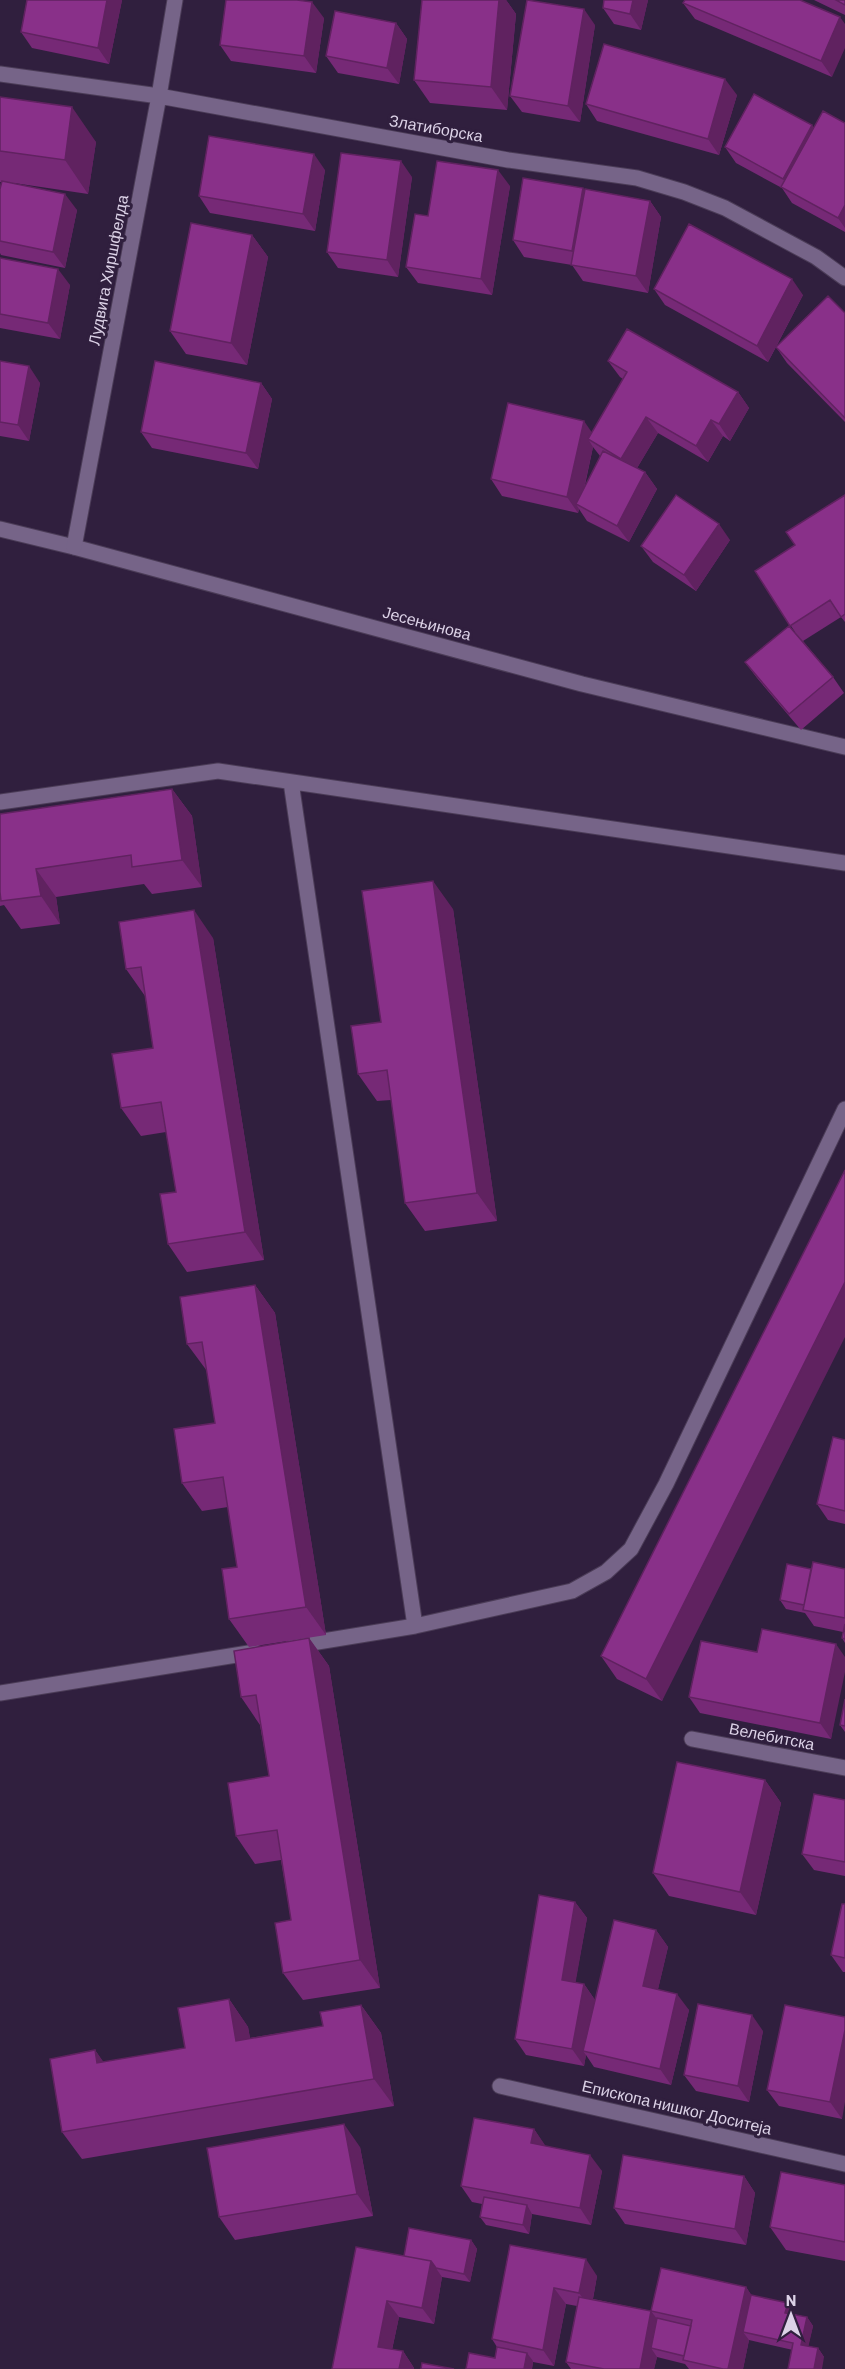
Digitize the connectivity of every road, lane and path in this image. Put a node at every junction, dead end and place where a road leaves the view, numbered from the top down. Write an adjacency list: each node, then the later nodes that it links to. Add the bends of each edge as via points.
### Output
1 (175, 0): 3 (street, Лудвига Хиршфелда)
2 (0, 74): 3 (street, Златиборска)
3 (159, 96): 4 (street, Златиборска, via 508,160 638,178 725,208 816,257); 6 (street, Лудвига Хиршфелда)
4 (845, 278)
5 (0, 529): 6 (street, Јесењинова)
6 (75, 547): 7 (street, Јесењинова, via 582,684)
7 (845, 747)
8 (291, 782): 9 (street, via 218,771); 10 (street); 12 (street)
9 (0, 802)
10 (845, 863)
11 (845, 1109): 12 (street, via 666,1484 631,1549 606,1572 572,1592)
12 (416, 1626): 13 (street)
13 (0, 1693)
14 (692, 1739): 15 (street, Велебитска)
15 (845, 1767)
16 (500, 2086): 17 (street, Епископа нишког Доситеја)
17 (845, 2164)

